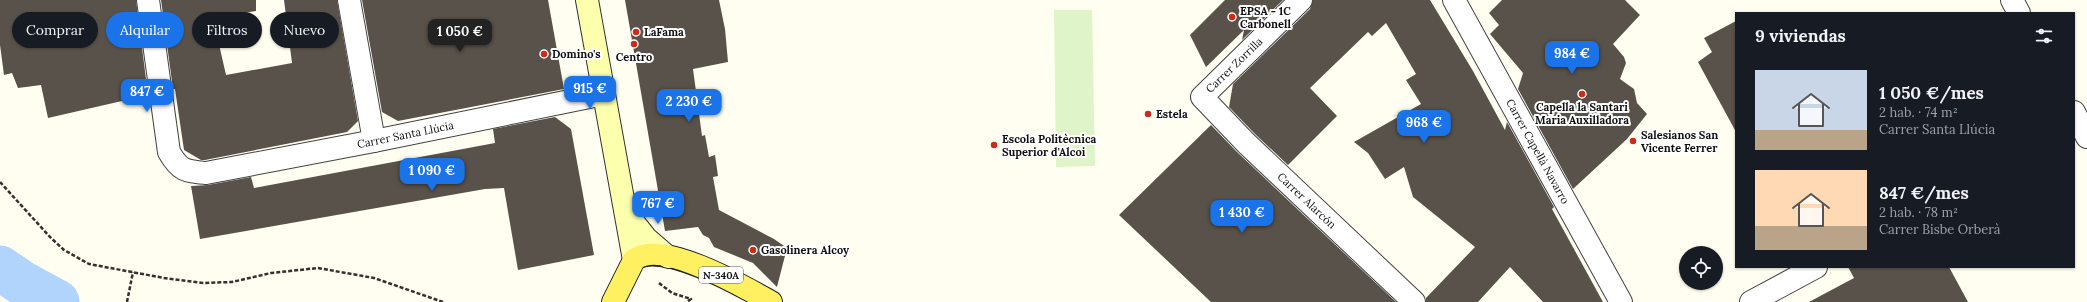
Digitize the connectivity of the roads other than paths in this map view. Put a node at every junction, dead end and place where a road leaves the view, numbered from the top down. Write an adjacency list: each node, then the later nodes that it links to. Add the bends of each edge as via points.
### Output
1 (148, 0): 10 (street, Carrer Santa Llúcia, via 169,152 177,166 188,171 206,173)
2 (349, 0): 10 (street)
3 (587, 0): 8 (main road)
4 (1301, 0): 9 (street, Carrer Zorrilla)
5 (1454, 0): 19 (street, Carrer Capellà Navarro)
6 (2012, 0): 7 (street)
7 (2018, 12)
8 (604, 94): 10 (street, Carrer Santa Llúcia); 11 (main road)
9 (1202, 97): 18 (street, Carrer Alarcón)
10 (374, 141)
11 (626, 213): 12 (main road, via 646,238); 13 (main road)
12 (668, 257): 13 (main road, N-340A, via 649,255); 15 (main road, N-340A, via 704,268)
13 (634, 260): 16 (main road)
14 (1814, 268): 20 (street)
15 (749, 297): 17 (main road, N-340A)
16 (613, 302)
17 (771, 302)
18 (1414, 302)
19 (1621, 302)
20 (1751, 302)

